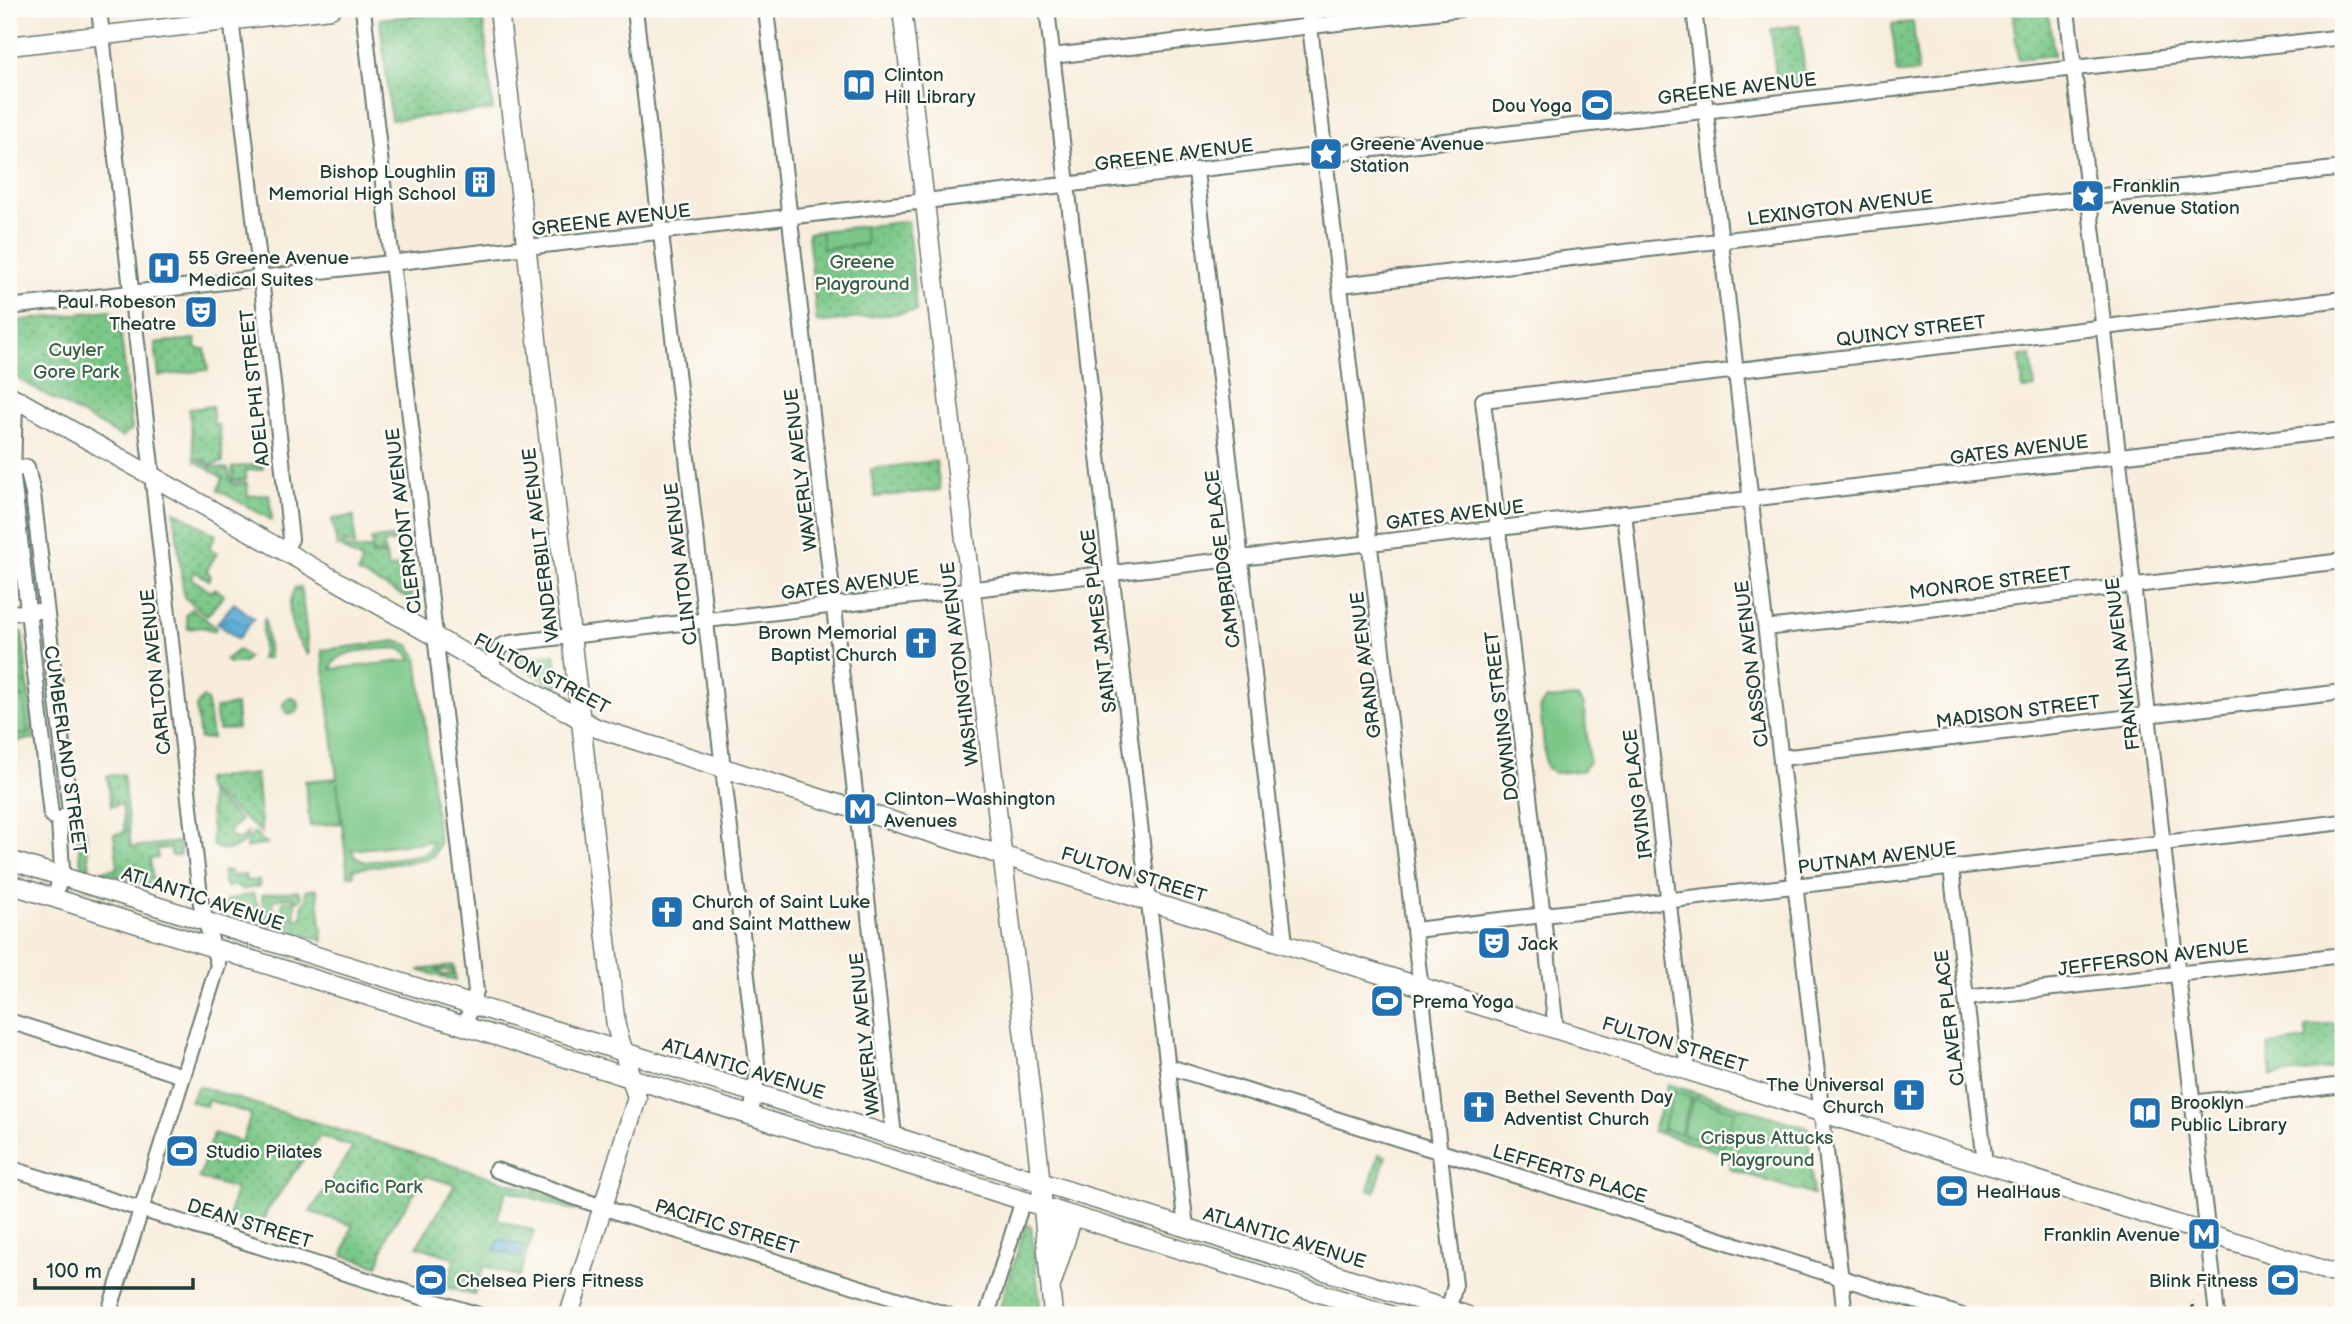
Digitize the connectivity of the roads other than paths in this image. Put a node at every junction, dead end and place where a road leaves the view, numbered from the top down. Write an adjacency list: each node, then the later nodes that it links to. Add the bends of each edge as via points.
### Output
1 (99, 9): 15 (street, CARLTON AVENUE)
2 (331, 9): 13 (main road)
3 (363, 9): 31 (street, CLERMONT AVENUE)
4 (499, 9): 30 (main road, VANDERBILT AVENUE)
5 (635, 9): 28 (street, CLINTON AVENUE)
6 (766, 9): 27 (street, WAVERLY AVENUE)
7 (902, 9): 26 (main road, WASHINGTON AVENUE)
8 (1047, 9): 18 (street, SAINT JAMES PLACE)
9 (1308, 9): 14 (street, GRAND AVENUE)
10 (1460, 9): 14 (street)
11 (1694, 9): 20 (street, CLASSON AVENUE)
12 (2067, 9): 19 (street, FRANKLIN AVENUE)
13 (230, 15): 15 (main road); 32 (street, ADELPHI STREET)
14 (1310, 26): 18 (street); 21 (street, GRAND AVENUE)
15 (102, 35): 17 (main road); 34 (street, CARLTON AVENUE)
16 (2343, 37): 19 (street, GREENE AVENUE)
17 (9, 46)
18 (1052, 56): 24 (street, SAINT JAMES PLACE)
19 (2074, 68): 20 (street, GREENE AVENUE); 25 (street, FRANKLIN AVENUE)
20 (1706, 111): 21 (street, GREENE AVENUE); 29 (street, CLASSON AVENUE)
21 (1325, 156): 23 (street, GREENE AVENUE); 33 (street, GRAND AVENUE)
22 (2343, 168): 25 (street, LEXINGTON AVENUE)
23 (1196, 171): 24 (street, GREENE AVENUE); 50 (street, CAMBRIDGE PLACE)
24 (1068, 186): 26 (street, GREENE AVENUE); 52 (street, SAINT JAMES PLACE)
25 (2087, 198): 29 (street, LEXINGTON AVENUE); 37 (street, FRANKLIN AVENUE)
26 (925, 202): 27 (street, GREENE AVENUE); 54 (main road, WASHINGTON AVENUE)
27 (790, 218): 28 (street, GREENE AVENUE); 55 (street, WAVERLY AVENUE)
28 (661, 232): 30 (street, GREENE AVENUE); 59 (street, CLINTON AVENUE)
29 (1721, 240): 33 (street, LEXINGTON AVENUE); 38 (street, CLASSON AVENUE)
30 (527, 248): 31 (street, GREENE AVENUE); 61 (main road, VANDERBILT AVENUE)
31 (393, 263): 32 (street, GREENE AVENUE); 62 (street, CLERMONT AVENUE)
32 (261, 279): 34 (street, GREENE AVENUE); 49 (street, ADELPHI STREET, via 291,538)
33 (1341, 285): 48 (street, GRAND AVENUE)
34 (132, 293): 36 (street, GREENE AVENUE); 44 (street, CARLTON AVENUE)
35 (2343, 299): 37 (street, QUINCY STREET)
36 (9, 307)
37 (2102, 327): 38 (street, QUINCY STREET); 42 (street, FRANKLIN AVENUE)
38 (1736, 370): 40 (street, QUINCY STREET); 45 (street, CLASSON AVENUE)
39 (12, 397): 43 (street, CUMBERLAND STREET); 44 (main road, FULTON STREET)
40 (1483, 400): 47 (street, DOWNING STREET)
41 (2343, 430): 42 (street, GATES AVENUE)
42 (2117, 457): 45 (street, GATES AVENUE); 53 (street, FRANKLIN AVENUE)
43 (13, 469): 56 (street, CUMBERLAND STREET); 57 (street, via 27,467 30,475)
44 (152, 477): 49 (main road, FULTON STREET); 83 (street, CARLTON AVENUE)
45 (1751, 499): 46 (street, GATES AVENUE); 60 (street, CLASSON AVENUE)
46 (1624, 513): 47 (street, GATES AVENUE); 80 (street, IRVING PLACE)
47 (1499, 528): 48 (street, GATES AVENUE); 82 (street, DOWNING STREET)
48 (1371, 543): 50 (street, GATES AVENUE); 84 (street, GRAND AVENUE)
49 (284, 552): 62 (main road, FULTON STREET)
50 (1241, 558): 52 (street, GATES AVENUE); 85 (street, CAMBRIDGE PLACE)
51 (2343, 561): 53 (street, MONROE STREET)
52 (1112, 573): 54 (street, GATES AVENUE); 81 (street, SAINT JAMES PLACE)
53 (2132, 585): 60 (street, MONROE STREET); 65 (street, FRANKLIN AVENUE)
54 (971, 590): 55 (street, GATES AVENUE); 73 (main road, WASHINGTON AVENUE)
55 (835, 605): 59 (street, GATES AVENUE); 69 (street, WAVERLY AVENUE)
56 (29, 611): 57 (street); 58 (street); 70 (street, CUMBERLAND STREET, via 51,815)
57 (46, 612): 70 (street, via 70,812)
58 (9, 613)
59 (706, 620): 61 (street, GATES AVENUE); 68 (street, CLINTON AVENUE)
60 (1766, 628): 67 (street, CLASSON AVENUE)
61 (572, 635): 63 (street, GATES AVENUE, via 504,644); 66 (main road, VANDERBILT AVENUE)
62 (437, 640): 63 (main road, FULTON STREET); 91 (street, CLERMONT AVENUE, via 476,991)
63 (488, 669): 66 (main road, FULTON STREET)
64 (2343, 692): 65 (street, MADISON STREET)
65 (2147, 715): 67 (street, MADISON STREET); 72 (street, FRANKLIN AVENUE)
66 (583, 722): 68 (main road, FULTON STREET); 95 (main road, VANDERBILT AVENUE, via 616,1026)
67 (1781, 758): 78 (street, CLASSON AVENUE)
68 (723, 768): 69 (main road, FULTON STREET); 101 (street, CLINTON AVENUE, via 758,1071)
69 (859, 810): 73 (main road, FULTON STREET); 105 (street, WAVERLY AVENUE)
70 (59, 821): 76 (street, CUMBERLAND STREET)
71 (2343, 822): 72 (street, PUTNAM AVENUE)
72 (2162, 843): 75 (street, PUTNAM AVENUE); 88 (street, FRANKLIN AVENUE)
73 (1002, 855): 81 (main road, FULTON STREET); 110 (main road, WASHINGTON AVENUE)
74 (9, 860): 76 (main road, ATLANTIC AVENUE)
75 (1951, 868): 78 (street, PUTNAM AVENUE); 90 (street, CLAVER PLACE)
76 (61, 876): 79 (street, CUMBERLAND STREET); 83 (main road, ATLANTIC AVENUE)
77 (9, 884): 79 (main road)
78 (1796, 886): 80 (street, PUTNAM AVENUE); 103 (street, CLASSON AVENUE)
79 (55, 898): 86 (main road)
80 (1669, 900): 82 (street, PUTNAM AVENUE); 97 (street, IRVING PLACE)
81 (1150, 901): 85 (main road, FULTON STREET); 96 (street, SAINT JAMES PLACE)
82 (1544, 915): 84 (street, PUTNAM AVENUE); 94 (street, DOWNING STREET)
83 (205, 921): 86 (street, CARLTON AVENUE); 91 (main road, ATLANTIC AVENUE)
84 (1415, 930): 89 (street, GRAND AVENUE)
85 (1285, 943): 89 (main road, FULTON STREET)
86 (214, 947): 93 (main road); 98 (street, CARLTON AVENUE, via 217,968)
87 (2343, 954): 88 (street, JEFFERSON AVENUE)
88 (2177, 974): 90 (street, JEFFERSON AVENUE); 102 (street, FRANKLIN AVENUE)
89 (1422, 987): 94 (main road, FULTON STREET); 106 (street, GRAND AVENUE)
90 (1966, 998): 107 (street, CLAVER PLACE)
91 (472, 1005): 93 (street, CLERMONT AVENUE); 95 (main road, ATLANTIC AVENUE)
92 (9, 1021): 98 (street)
93 (465, 1026): 99 (main road)
94 (1556, 1029): 97 (main road, FULTON STREET)
95 (624, 1053): 99 (main road, VANDERBILT AVENUE); 101 (main road, ATLANTIC AVENUE)
96 (1170, 1067): 106 (street, LEFFERTS PLACE); 116 (street, SAINT JAMES PLACE)
97 (1688, 1070): 103 (main road, FULTON STREET)
98 (183, 1076): 114 (street, CARLTON AVENUE)
99 (631, 1078): 104 (main road); 113 (main road, VANDERBILT AVENUE, via 636,1098)
100 (2343, 1086): 102 (street)
101 (754, 1093): 104 (street, CLINTON AVENUE); 105 (main road, ATLANTIC AVENUE)
102 (2192, 1102): 117 (street, FRANKLIN AVENUE)
103 (1822, 1112): 107 (main road, FULTON STREET); 119 (street, CLASSON AVENUE)
104 (751, 1115): 111 (main road)
105 (894, 1136): 110 (main road, ATLANTIC AVENUE)
106 (1441, 1153): 119 (street, LEFFERTS PLACE); 121 (street, GRAND AVENUE)
107 (1985, 1163): 117 (main road, FULTON STREET)
108 (9, 1168): 114 (street, DEAN STREET)
109 (496, 1170): 113 (street, PACIFIC STREET)
110 (1040, 1181): 112 (main road, WASHINGTON AVENUE); 116 (main road, ATLANTIC AVENUE)
111 (1023, 1200): 112 (main road); 126 (street)
112 (1042, 1206): 115 (main road); 120 (main road, WASHINGTON AVENUE)
113 (603, 1207): 124 (main road, VANDERBILT AVENUE); 125 (street, PACIFIC STREET)
114 (142, 1210): 122 (street, CARLTON AVENUE); 123 (street, DEAN STREET)
115 (1067, 1219): 120 (main road); 128 (main road)
116 (1186, 1228): 121 (main road, ATLANTIC AVENUE)
117 (2209, 1233): 118 (main road, FULTON STREET); 131 (street, FRANKLIN AVENUE)
118 (2343, 1276)
119 (1841, 1278): 129 (street, CLASSON AVENUE); 130 (street, LEFFERTS PLACE)
120 (1050, 1288): 127 (main road, WASHINGTON AVENUE)
121 (1454, 1314)
122 (108, 1315)
123 (479, 1315)
124 (569, 1315)
125 (948, 1315)
126 (987, 1315)
127 (1053, 1315)
128 (1390, 1315)
129 (1845, 1315)
130 (1960, 1315)
131 (2217, 1315)

